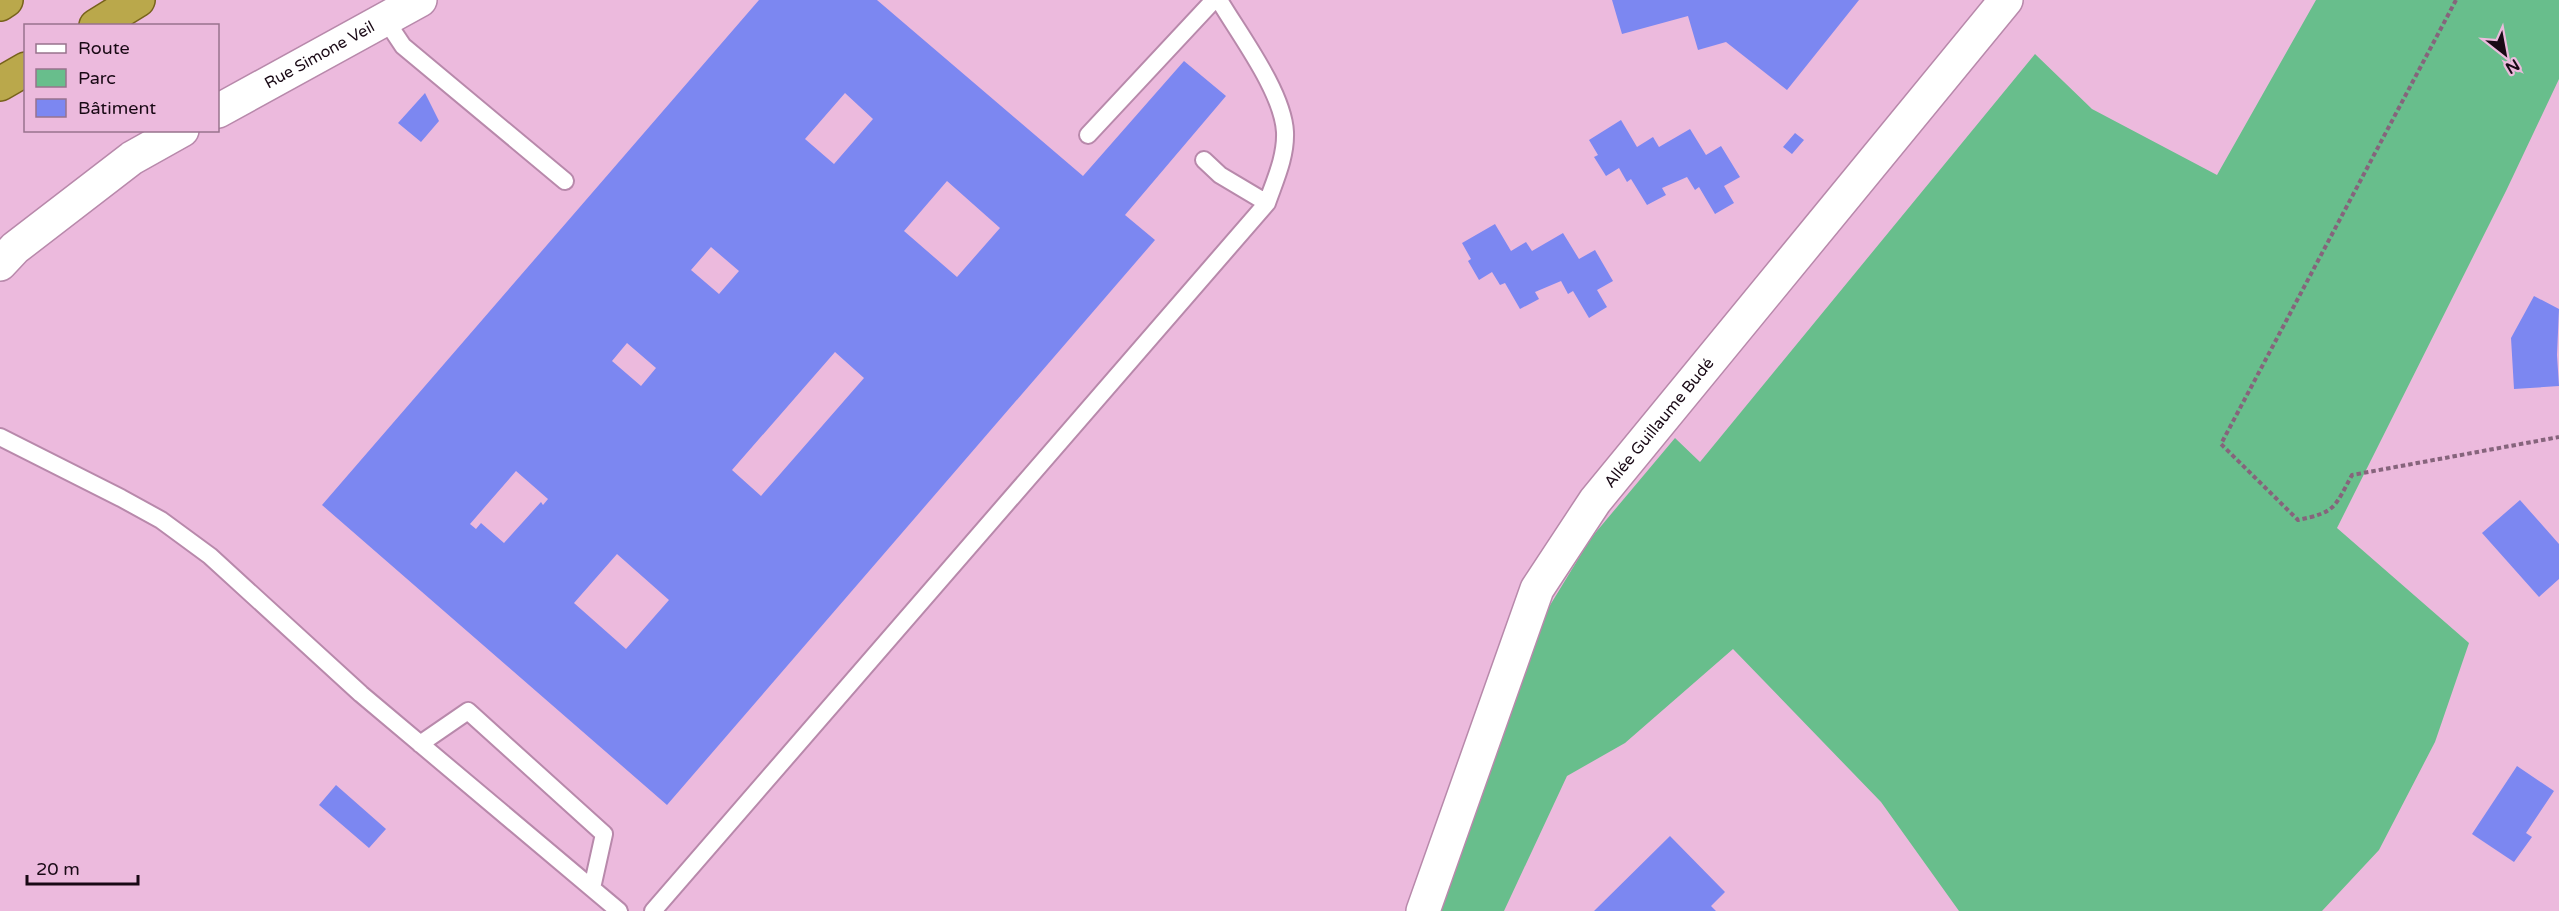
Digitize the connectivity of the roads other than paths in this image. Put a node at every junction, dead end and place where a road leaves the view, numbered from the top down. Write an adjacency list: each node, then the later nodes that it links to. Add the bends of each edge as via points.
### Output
1 (6, 0): 6 (highway)
2 (138, 0): 8 (highway)
3 (420, 0): 7 (street, Rue Simone Veil)
4 (1216, 0): 13 (lane); 16 (lane, via 1278,99 1285,131 1280,168)
5 (2007, 0): 23 (street, Allée Guillaume Budé, via 1595,501 1537,589)
6 (0, 4)
7 (385, 19): 11 (street, Rue Simone Veil); 15 (lane, via 403,46)
8 (99, 24)
9 (24, 70): 10 (highway)
10 (0, 84)
11 (219, 110)
12 (178, 132): 17 (street, via 132,158 15,248)
13 (1088, 135)
14 (1204, 160): 16 (lane, via 1220,175)
15 (565, 181)
16 (1267, 203): 22 (lane)
17 (0, 264)
18 (0, 437): 19 (lane, via 141,509 210,556)
19 (420, 744): 20 (lane); 20 (lane, via 468,711 604,834)
20 (592, 888): 21 (lane)
21 (619, 911)
22 (653, 911)
23 (1423, 911)

